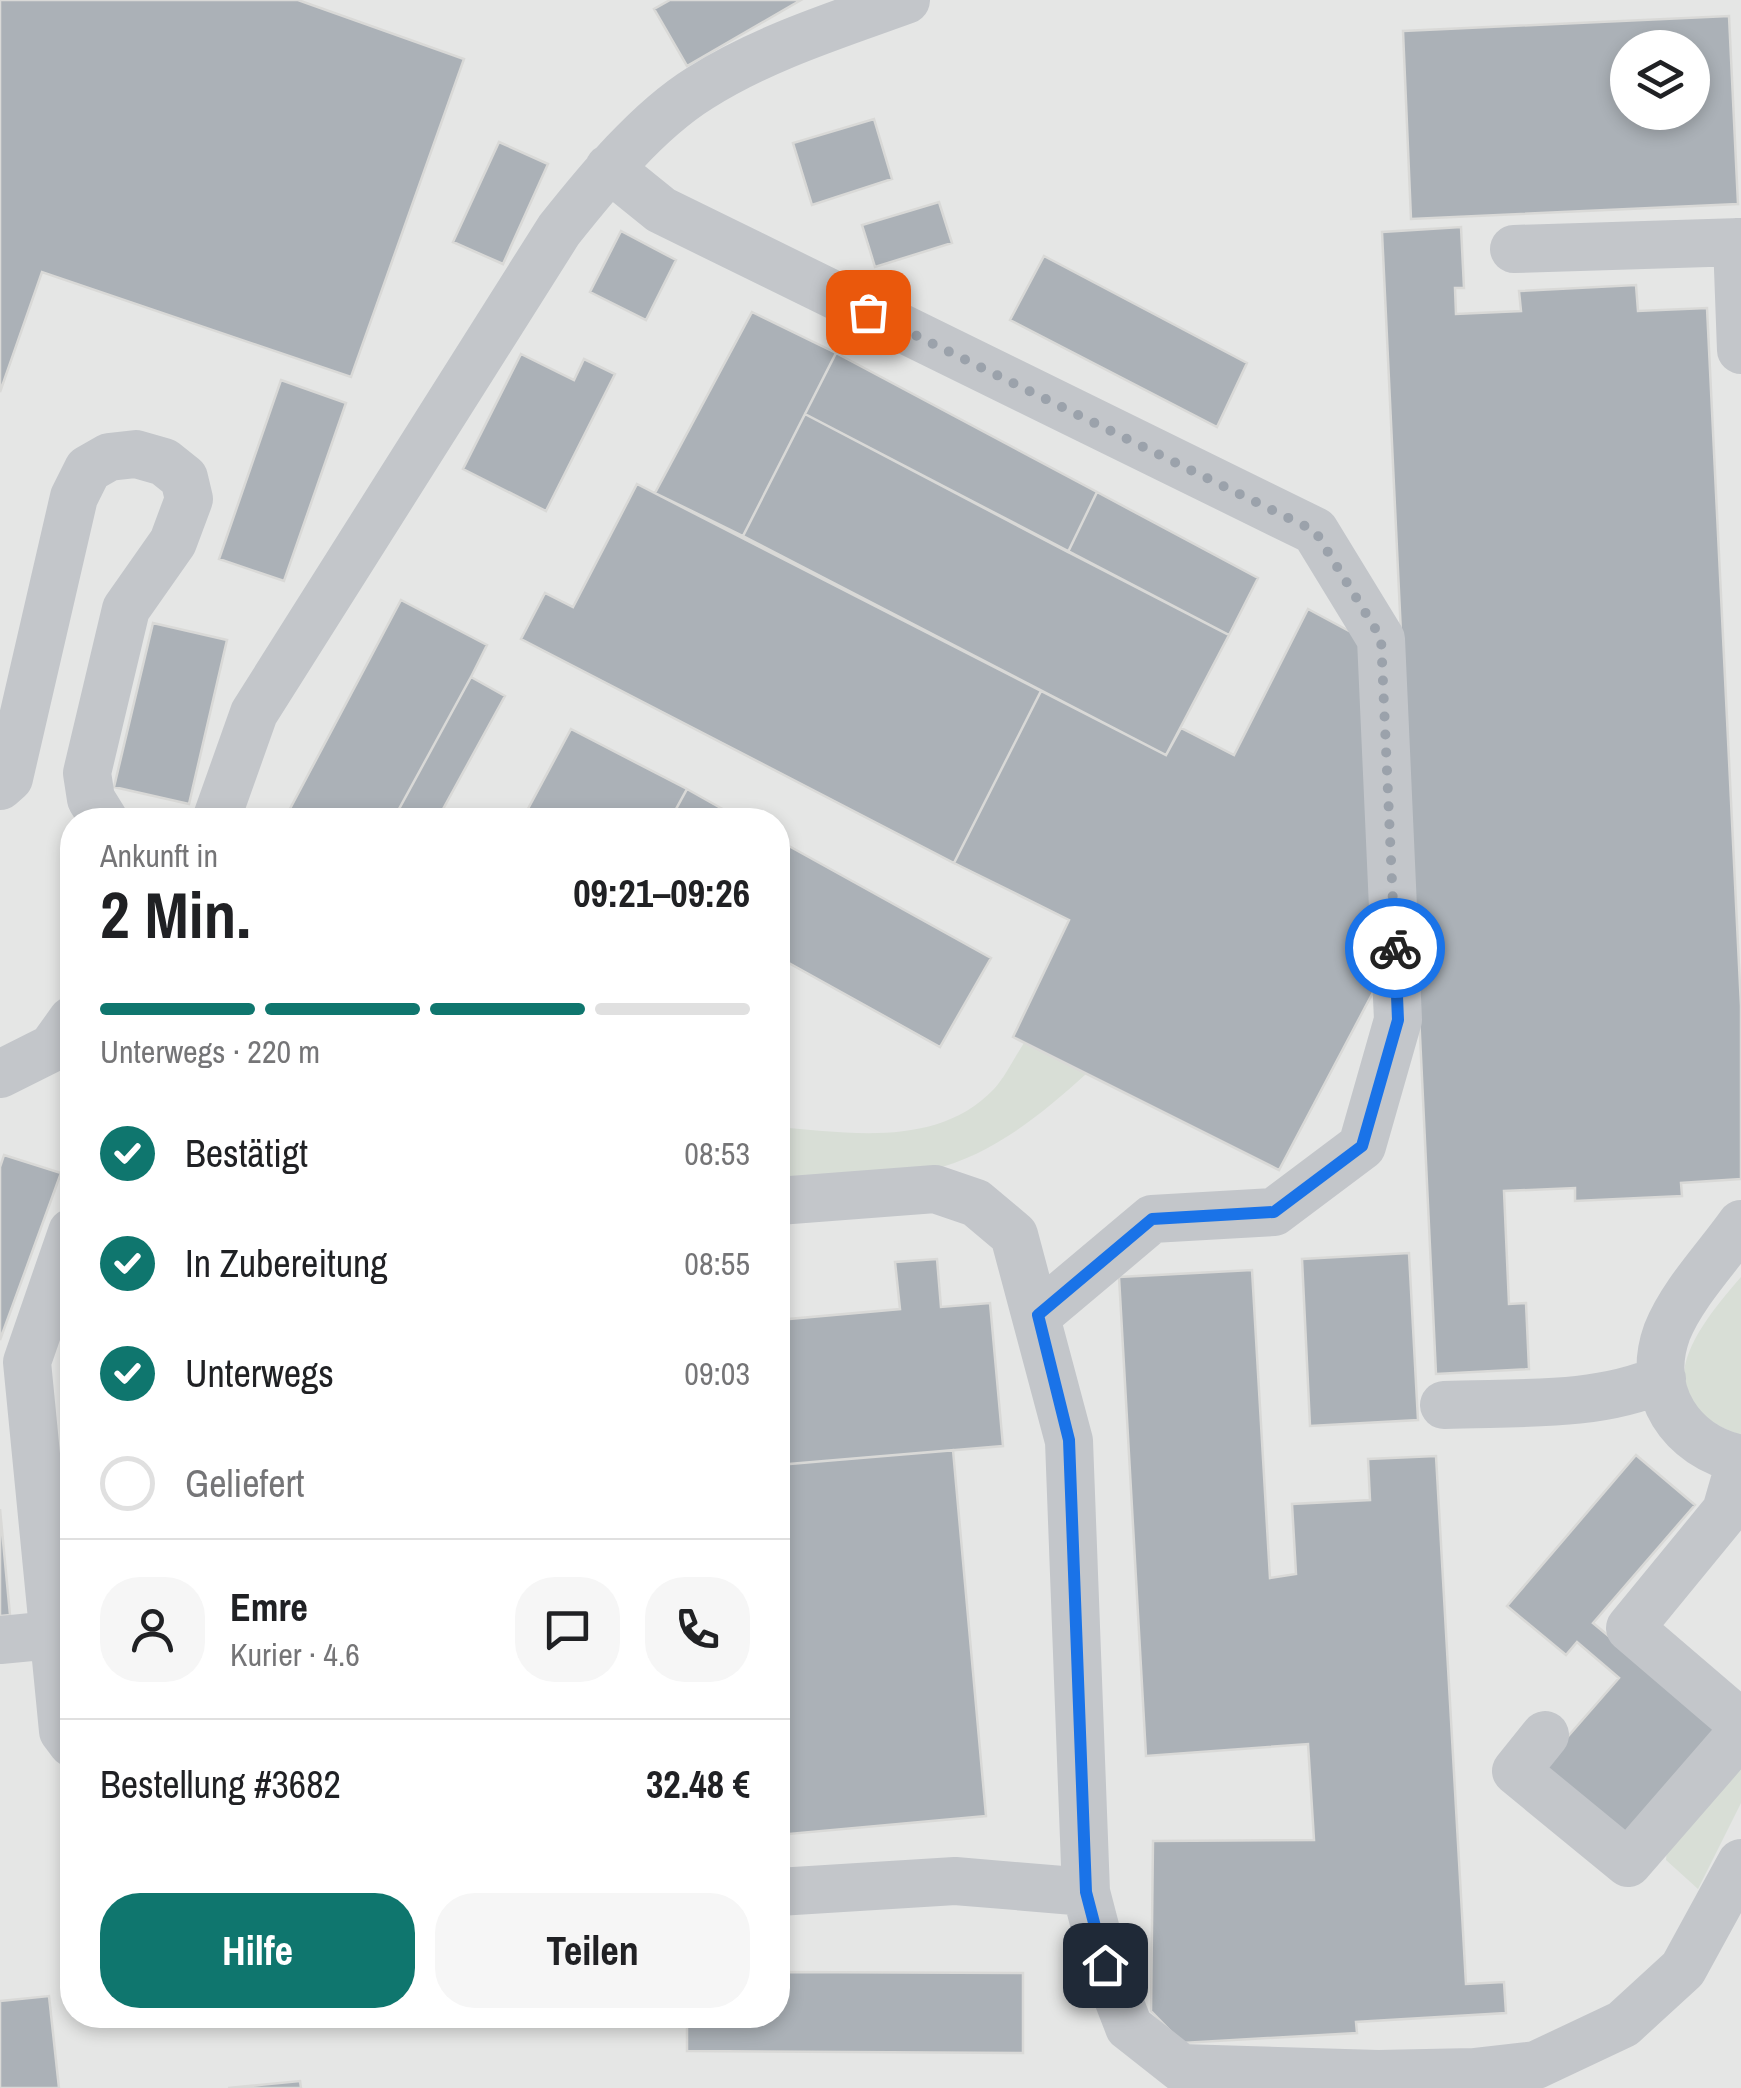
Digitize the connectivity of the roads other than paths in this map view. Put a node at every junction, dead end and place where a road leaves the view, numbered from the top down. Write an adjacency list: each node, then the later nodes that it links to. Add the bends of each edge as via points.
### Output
1 (906, 0): 2 (street, via 791,42 698,88)
2 (609, 168): 8 (street, via 560,230 254,713); 14 (street, via 661,210 1315,531 1381,638 1398,1020 1362,1146 1274,1212 1152,1219)
3 (1739, 242): 4 (street); 5 (street)
4 (1514, 249)
5 (1741, 350)
6 (0, 786): 7 (street, via 10,778 74,497 88,469 109,456 136,454 164,462 184,478 190,499 173,542 126,609 87,773)
7 (96, 808)
8 (220, 808)
9 (60, 1037): 10 (street, via 52,1048)
10 (0, 1075)
11 (790, 1201): 14 (street, via 935,1190 976,1203 1014,1235)
12 (1741, 1224): 15 (street, via 1676,1315 1662,1354)
13 (60, 1267): 18 (street, via 27,1362)
14 (1038, 1315): 26 (street, via 1069,1440)
15 (1662, 1379): 16 (street, via 1611,1396); 17 (street, via 1671,1416 1683,1429)
16 (1444, 1405)
17 (1741, 1459): 21 (street, via 1726,1511 1630,1628)
18 (52, 1635): 19 (street); 20 (street)
19 (0, 1640)
20 (60, 1699)
21 (1741, 1723)
22 (1741, 1733): 23 (street, via 1628,1863 1516,1771)
23 (1544, 1735)
24 (1738, 1878): 26 (street, via 1682,1969 1622,2024 1536,2065 1474,2072 1180,2068 1129,2027)
25 (790, 1891): 26 (street, via 955,1881)
26 (1086, 1892)

